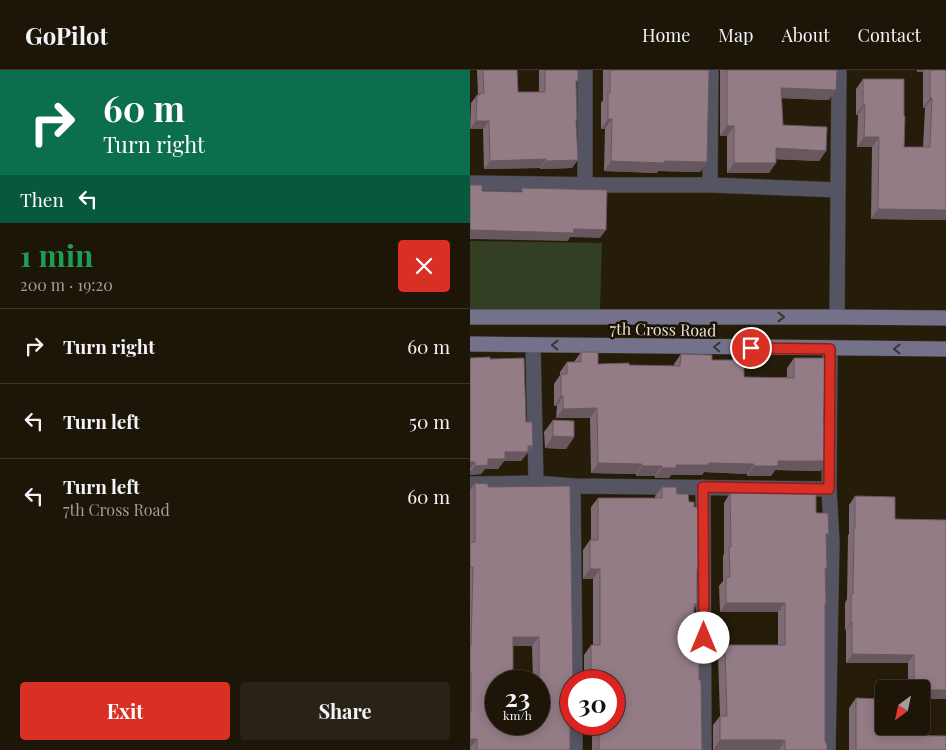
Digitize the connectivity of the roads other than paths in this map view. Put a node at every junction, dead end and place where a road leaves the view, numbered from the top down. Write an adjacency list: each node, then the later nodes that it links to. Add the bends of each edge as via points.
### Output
1 (585, 70): 5 (street)
2 (711, 70): 6 (street)
3 (839, 70): 7 (street)
4 (470, 183): 5 (street)
5 (585, 184): 6 (street)
6 (710, 185): 7 (street)
7 (838, 190): 8 (street)
8 (837, 316): 9 (street, 7th Cross Road, one-way to 8); 10 (street, 7th Cross Road)
9 (470, 317)
10 (946, 318)
11 (470, 344): 12 (street, 7th Cross Road)
12 (533, 345): 13 (street, 7th Cross Road, one-way to 12); 15 (street)
13 (830, 349): 14 (street, 7th Cross Road, one-way to 13); 19 (street)
14 (946, 349)
15 (536, 483): 16 (street); 17 (street)
16 (470, 484)
17 (573, 486): 18 (street); 20 (street)
18 (703, 487): 19 (street); 23 (street)
19 (829, 489): 24 (street, via 832,542)
20 (575, 670)
21 (575, 735): 22 (street)
22 (575, 750)
23 (704, 750)
24 (828, 750)

